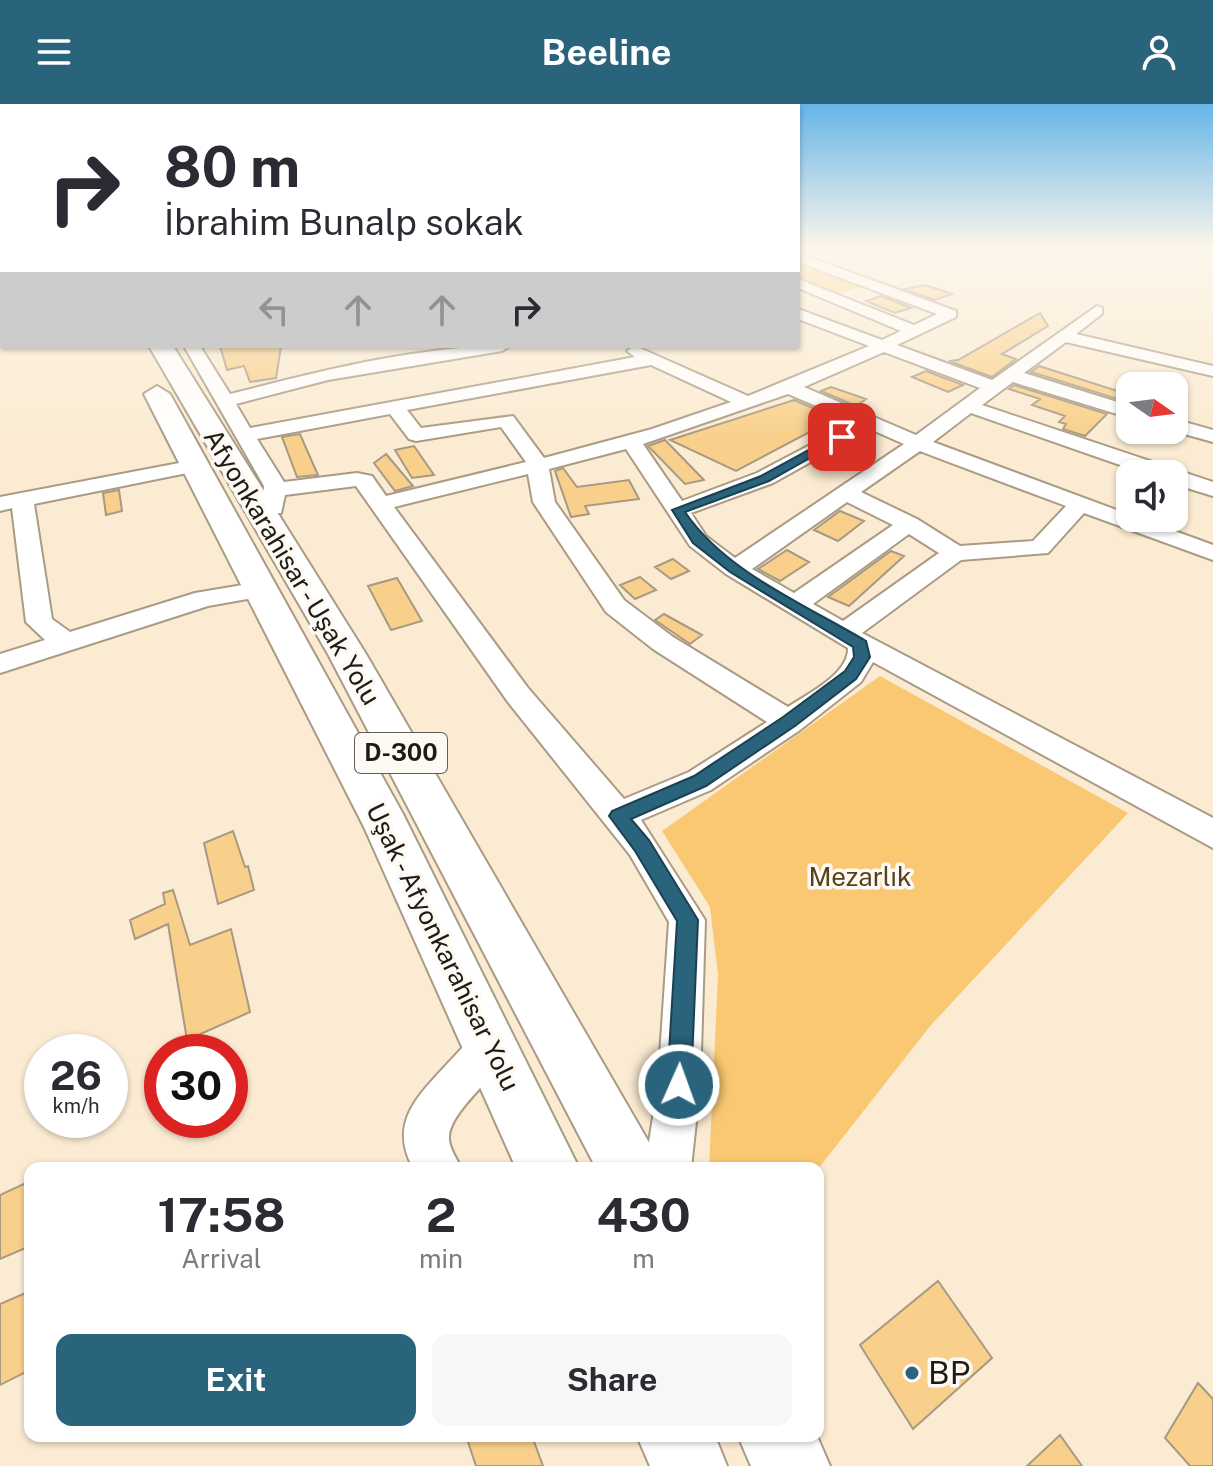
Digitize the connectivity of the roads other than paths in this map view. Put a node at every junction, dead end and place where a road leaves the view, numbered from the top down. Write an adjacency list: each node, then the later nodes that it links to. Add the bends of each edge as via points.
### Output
1 (873, 314): 5 (street)
2 (949, 314): 5 (street)
3 (1094, 314): 6 (street)
4 (800, 315): 7 (street)
5 (915, 331): 7 (street)
6 (1063, 336): 16 (street); 17 (street)
7 (882, 347): 17 (street); 19 (street)
8 (133, 348): 34 (highway, Uşak - Afyonkarahisar Yolu / D-300)
9 (162, 348): 42 (highway, Afyonkarahisar - Uşak Yolu / D-300)
10 (195, 348): 20 (street)
11 (478, 348): 14 (street)
12 (494, 348): 18 (street)
13 (629, 348): 15 (street)
14 (418, 352): 20 (street)
15 (654, 359): 18 (street); 21 (street)
16 (1213, 371)
17 (1002, 381): 22 (street); 24 (street)
18 (517, 385): 23 (street)
19 (787, 387): 21 (street); 25 (street)
20 (225, 401): 27 (street)
21 (748, 403): 30 (street)
22 (968, 406): 28 (street); 31 (street)
23 (395, 407): 27 (street); 33 (street, via 416,435 506,420)
24 (1116, 409)
25 (867, 423): 31 (street); 43 (street, via 765,478)
26 (1188, 429): 29 (street)
27 (245, 435): 42 (street)
28 (1053, 436): 32 (street); 35 (street)
29 (1213, 436)
30 (631, 441): 33 (street); 43 (street)
31 (918, 443): 35 (street); 38 (street)
32 (1124, 460)
33 (537, 463): 40 (street); 53 (street, via 544,502 615,606 663,643)
34 (195, 466): 39 (street); 48 (highway, Uşak - Afyonkarahisar Yolu / D-300)
35 (1010, 479): 41 (street)
36 (1188, 481): 37 (street)
37 (1213, 489)
38 (846, 493): 44 (street); 47 (street)
39 (11, 502): 51 (street, via 39,622)
40 (381, 504): 42 (street, via 357,479); 54 (street, via 518,695)
41 (1079, 505): 45 (street, via 1040,548); 46 (street)
42 (272, 509): 59 (highway, Afyonkarahisar - Uşak Yolu / D-300)
43 (678, 510): 47 (street, via 698,541)
44 (909, 524): 45 (street); 49 (street)
45 (955, 553): 50 (street)
46 (1213, 553)
47 (735, 569): 49 (street)
48 (261, 590): 51 (street, via 204,599); 56 (highway, Uşak - Afyonkarahisar Yolu / D-300, via 387,827)
49 (794, 605): 50 (street)
50 (852, 639): 53 (street, via 862,657 851,675); 55 (street)
51 (67, 644): 52 (street)
52 (0, 664)
53 (789, 722): 54 (street, via 700,781)
54 (618, 816): 60 (street, via 687,920 679,1085)
55 (1213, 834)
56 (491, 1047): 57 (street, via 428,1117 426,1148); 58 (highway, Uşak - Afyonkarahisar Yolu / D-300)
57 (434, 1162)
58 (545, 1162)
59 (626, 1162)
60 (669, 1162)
61 (678, 1442): 63 (highway)
62 (779, 1442): 64 (highway)
63 (689, 1466)
64 (792, 1466)

